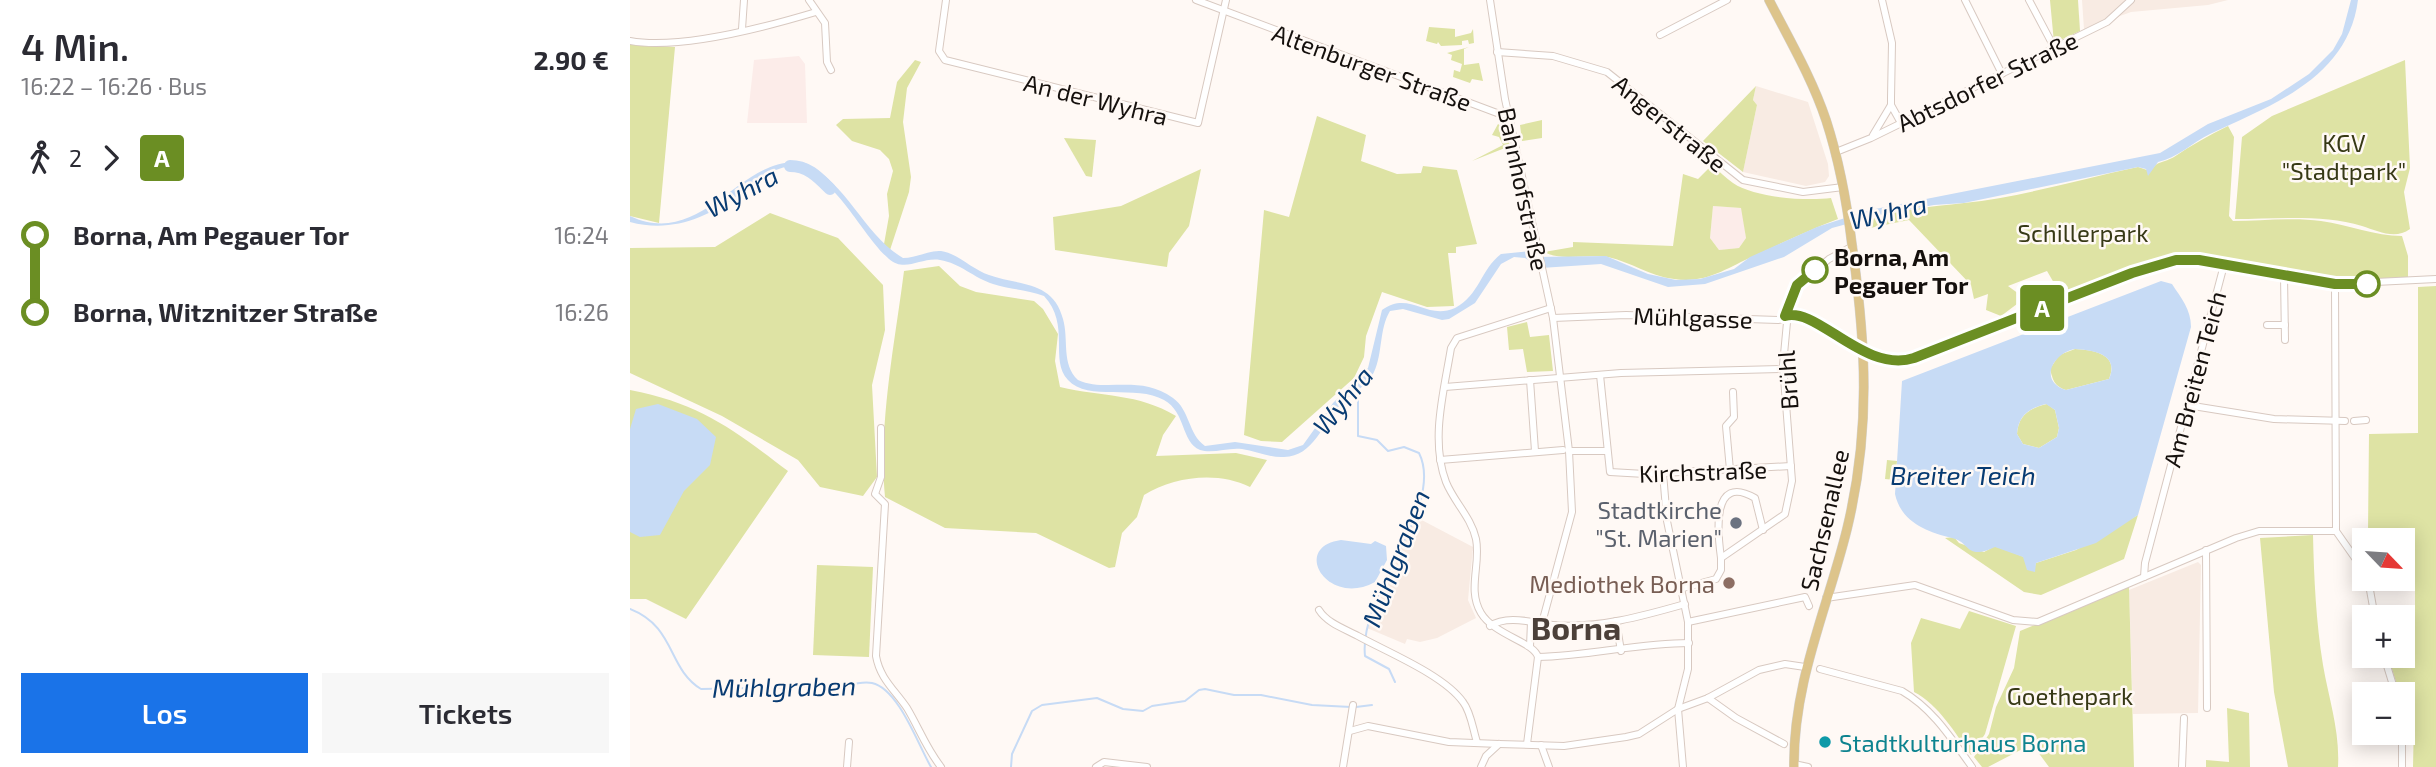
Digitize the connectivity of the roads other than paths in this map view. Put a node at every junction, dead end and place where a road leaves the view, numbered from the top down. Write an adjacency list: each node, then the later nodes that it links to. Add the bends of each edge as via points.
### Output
1 (744, 0): 15 (street)
2 (809, 0): 14 (street)
3 (946, 0): 13 (street, An der Wyhra, via 939,44 944,60 1198,123)
4 (1196, 0): 13 (street, Altenburger Straße)
5 (1226, 0): 13 (street)
6 (1490, 0): 19 (street, Bahnhofstraße)
7 (1727, 0): 16 (street)
8 (1769, 0): 26 (main road, Sachsenallee, via 1812,84)
9 (1882, 0): 22 (street, via 1892,43)
10 (1965, 0): 21 (street)
11 (2029, 0): 18 (street)
12 (2131, 0): 18 (street, Abtsdorfer Straße, via 2107,22)
13 (1225, 11): 23 (street, Altenburger Straße)
14 (816, 12): 15 (street); 20 (street, via 825,23)
15 (742, 29): 17 (street, via 672,43)
16 (1660, 35)
17 (630, 41)
18 (2055, 49): 21 (street, Abtsdorfer Straße)
19 (1497, 52): 23 (street, Bahnhofstraße); 27 (street, Angerstraße, via 1553,56 1606,72 1744,180 1803,192)
20 (831, 70)
21 (2002, 74): 24 (street, Abtsdorfer Straße)
22 (1891, 105): 24 (street); 25 (street)
23 (1510, 114): 33 (street, Bahnhofstraße)
24 (1901, 123): 25 (street, Abtsdorfer Straße)
25 (1871, 138): 26 (street, Abtsdorfer Straße)
26 (1836, 152): 27 (main road, Sachsenallee)
27 (1843, 187): 28 (main road, Sachsenallee)
28 (1853, 246): 34 (street, Brühl, via 1829,258 1797,285); 39 (main road, Sachsenallee)
29 (2224, 265): 30 (street); 39 (street, Am Breiten Teich, via 2168,261 1903,362); 46 (street, Am Breiten Teich)
30 (2284, 276): 32 (street); 37 (street)
31 (2436, 279): 32 (street)
32 (2335, 284): 48 (street)
33 (1551, 308): 35 (street, Bahnhofstraße); 44 (street, via 1457,338)
34 (1785, 316): 35 (street, Mühlgasse, via 1778,320 1626,315); 39 (street, Mühlgasse, via 1798,314); 40 (street, Brühl)
35 (1553, 318): 42 (street, Bahnhofstraße)
36 (2267, 325): 37 (street)
37 (2285, 326): 38 (street)
38 (2285, 340)
39 (1864, 352): 66 (main road, Sachsenallee, via 1856,486)
40 (1784, 369): 41 (street); 56 (street, Brühl)
41 (1600, 375): 42 (street); 54 (street)
42 (1559, 379): 43 (street); 53 (street, Bahnhofstraße)
43 (1530, 380): 44 (street); 52 (street)
44 (1445, 387): 55 (street)
45 (1733, 392): 57 (street, via 1734,417 1726,426)
46 (2187, 405): 48 (street, via 2274,419); 64 (street, Am Breiten Teich)
47 (2366, 420): 50 (street)
48 (2336, 421): 49 (street); 60 (street)
49 (2345, 421)
50 (2354, 421)
51 (881, 428): 96 (street, via 881,477 875,494 885,504 878,668)
52 (1535, 451): 53 (street); 55 (street)
53 (1566, 451): 54 (street); 73 (street, Bahnhofstraße, via 1572,512)
54 (1606, 451): 58 (street, Kirchstraße, via 1608,468 1615,473)
55 (1440, 460): 74 (street, via 1449,490 1473,530 1478,551 1474,596)
56 (1791, 466): 57 (street, Kirchstraße); 59 (street, Brühl, via 1788,508)
57 (1730, 470): 58 (street, Kirchstraße)
58 (1663, 473): 65 (street, via 1667,521)
59 (1763, 530): 63 (street, Brühl); 63 (street, via 1755,498 1729,496 1717,517)
60 (2336, 531): 61 (street, via 2259,531); 62 (street)
61 (2206, 550): 64 (street); 83 (street)
62 (2352, 556)
63 (1721, 558): 65 (street, via 1716,579)
64 (2144, 577): 66 (street, via 2051,619 2031,622 2013,620 1930,588 1904,586)
65 (1683, 587): 67 (street)
66 (1826, 598): 79 (main road, Sachsenallee)
67 (1685, 604): 70 (street); 72 (street)
68 (1809, 606): 72 (street, via 1805,597)
69 (1319, 610): 88 (street, via 1463,701)
70 (1616, 621): 73 (street); 77 (street)
71 (1531, 622): 73 (street); 74 (street); 76 (street)
72 (1688, 622): 75 (street)
73 (1542, 623)
74 (1490, 626): 76 (street)
75 (1689, 643): 77 (street, via 1657,643); 84 (street)
76 (1530, 646): 78 (street)
77 (1621, 651): 78 (street)
78 (1538, 657): 90 (street)
79 (1805, 667): 81 (street, via 1784,664 1759,670); 94 (main road, Sachsenallee, via 1795,723)
80 (1819, 669): 104 (street, via 1912,696 1930,711)
81 (1708, 698): 84 (street); 91 (street)
82 (1353, 708): 86 (street)
83 (2207, 708)
84 (1678, 709): 92 (street, via 1639,734 1564,746); 102 (street)
85 (2183, 718): 105 (street)
86 (1350, 731): 88 (street, via 1368,726 1449,742); 99 (street)
87 (849, 742): 95 (street)
88 (1477, 742): 89 (street)
89 (1499, 744): 90 (street); 100 (street)
90 (1527, 744): 92 (street)
91 (1784, 744)
92 (1541, 745): 101 (street)
93 (2402, 745): 106 (street)
94 (1794, 765): 103 (street)
95 (847, 767)
96 (941, 767)
97 (1096, 767): 98 (street, via 1104,762)
98 (1147, 767)
99 (1343, 767)
100 (1481, 767)
101 (1549, 767)
102 (1683, 767)
103 (1808, 767)
104 (1972, 767)
105 (2182, 767)
106 (2402, 767)

